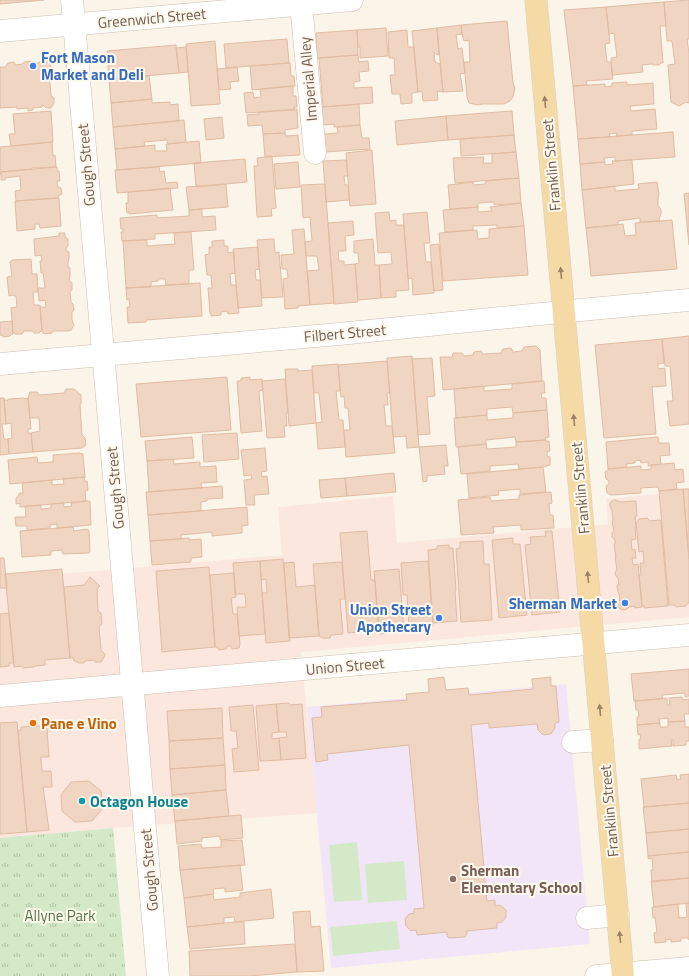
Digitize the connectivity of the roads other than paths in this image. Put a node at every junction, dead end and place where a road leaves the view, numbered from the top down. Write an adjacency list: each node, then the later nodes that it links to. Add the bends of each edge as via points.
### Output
1 (72, 0): 5 (street, Gough Street)
2 (352, 0): 4 (street, Greenwich Street)
3 (536, 0): 9 (main road, Franklin Street, one-way to 3)
4 (301, 4): 5 (street, Greenwich Street); 7 (street, Imperial Alley)
5 (74, 25): 6 (street, Greenwich Street); 10 (street, Gough Street)
6 (0, 31)
7 (315, 153)
8 (689, 300): 9 (street, Filbert Street)
9 (564, 312): 10 (street, Filbert Street); 13 (main road, Franklin Street, one-way to 9)
10 (104, 355): 11 (street, Filbert Street); 14 (street, Gough Street)
11 (0, 364)
12 (689, 635): 13 (street, Union Street)
13 (594, 644): 14 (street, Union Street); 16 (main road, Franklin Street, one-way to 13)
14 (132, 685): 15 (street, Union Street); 22 (street, Gough Street)
15 (0, 696)
16 (602, 740): 17 (street); 18 (main road, Franklin Street)
17 (573, 742)
18 (618, 915): 19 (street); 21 (main road, Franklin Street, one-way to 18)
19 (587, 918)
20 (689, 968): 21 (street)
21 (623, 975): 23 (street)
22 (158, 976)
23 (596, 976)

